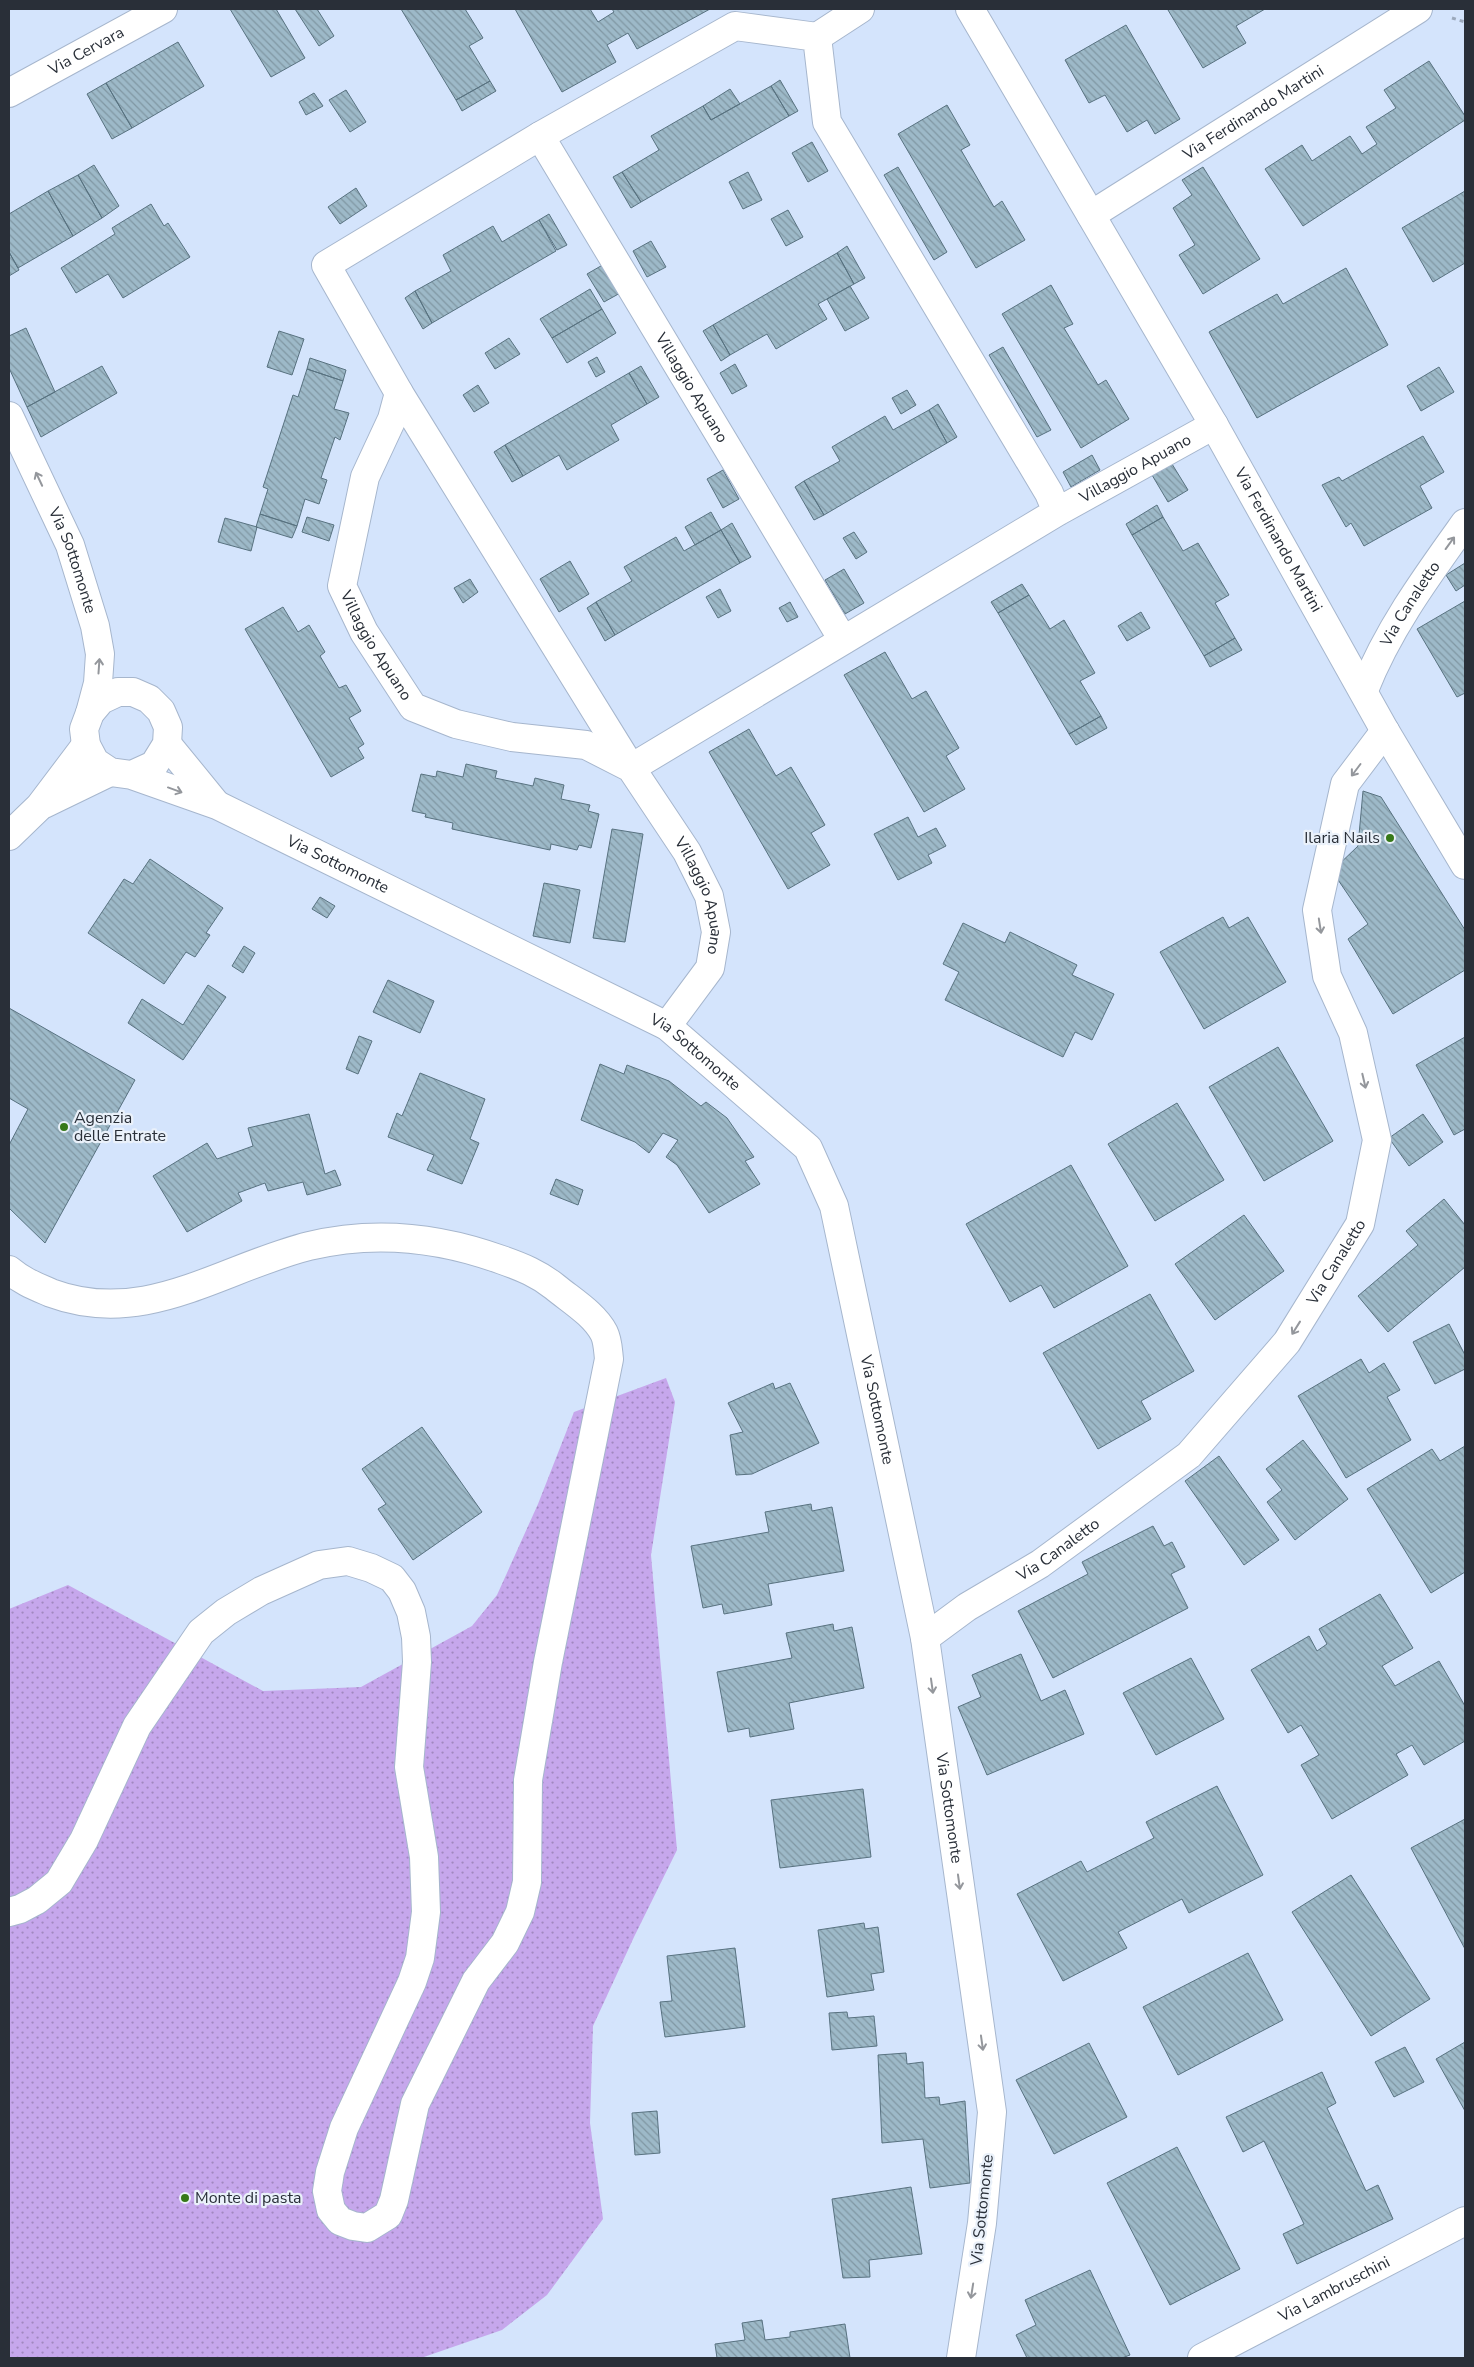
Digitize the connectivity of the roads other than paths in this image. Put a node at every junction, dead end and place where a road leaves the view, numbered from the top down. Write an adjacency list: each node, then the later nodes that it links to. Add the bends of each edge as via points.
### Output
1 (164, 9): 6 (street, Via Cervara)
2 (860, 9): 5 (street)
3 (970, 9): 8 (street, Via Ferdinando Martini)
4 (1418, 9): 8 (street, Via Ferdinando Martini)
5 (817, 37): 7 (street, Villaggio Apuano, via 735,26); 12 (street, via 827,122 1044,484)
6 (9, 93)
7 (540, 136): 9 (street, Villaggio Apuano, via 326,265); 14 (street, Villaggio Apuano)
8 (1090, 215): 11 (street, Via Ferdinando Martini)
9 (399, 393): 20 (street, Villaggio Apuano); 20 (street, Villaggio Apuano, via 392,419 365,477 342,586 364,632 413,707 456,724 512,737 586,745)
10 (9, 416): 16 (street, Via Sottomonte, one-way to 10, via 98,683 100,654 95,626 70,546)
11 (1214, 424): 12 (street, Villaggio Apuano); 15 (street, Via Ferdinando Martini)
12 (1057, 512): 14 (street, Villaggio Apuano)
13 (1465, 523): 15 (street, Via Canaletto, one-way to 13, via 1378,656 1421,584)
14 (843, 640): 20 (street, Villaggio Apuano)
15 (1364, 690): 17 (street, Via Ferdinando Martini)
16 (90, 713): 18 (street, via 101,700 118,692 133,692 149,698 161,711 168,727); 19 (street, via 84,729)
17 (1385, 732): 25 (street, Via Ferdinando Martini); 28 (street, Via Canaletto, one-way to 28, via 1345,784 1317,910 1327,976 1352,1033 1377,1140 1360,1224 1286,1342 1189,1455 1056,1552 967,1607)
18 (167, 744): 21 (street, via 154,765); 22 (street, Via Sottomonte)
19 (86, 745): 21 (street, via 95,762); 23 (street)
20 (631, 768): 26 (street, Villaggio Apuano, via 687,852 708,896 716,932 710,968)
21 (121, 773): 22 (street, Via Sottomonte, one-way to 22); 23 (street)
22 (217, 805): 26 (street, Via Sottomonte)
23 (40, 806): 24 (street)
24 (9, 836)
25 (1465, 865)
26 (667, 1026): 28 (street, Via Sottomonte, via 808,1148 834,1206)
27 (9, 1270): 29 (street, via 22,1282 58,1295 83,1302 119,1305 180,1291 307,1246 342,1240 418,1238 470,1249 540,1275 595,1319 605,1335 609,1359 528,1780 527,1882 520,1912 505,1943 476,1981 415,2104 388,2215 367,2228 340,2221 331,2210 326,2191 344,2128 412,1982 420,1958 426,1912 424,1857 408,1767 417,1662 416,1637 411,1612 392,1578 348,1561 319,1565 261,1591 226,1612 202,1632 137,1726 84,1840 59,1882 37,1900)
28 (925, 1638): 31 (street, Via Sottomonte, one-way to 31, via 992,2112 982,2223)
29 (9, 1912)
30 (1465, 2221): 32 (street, Via Lambruschini)
31 (961, 2358)
32 (1202, 2358)

